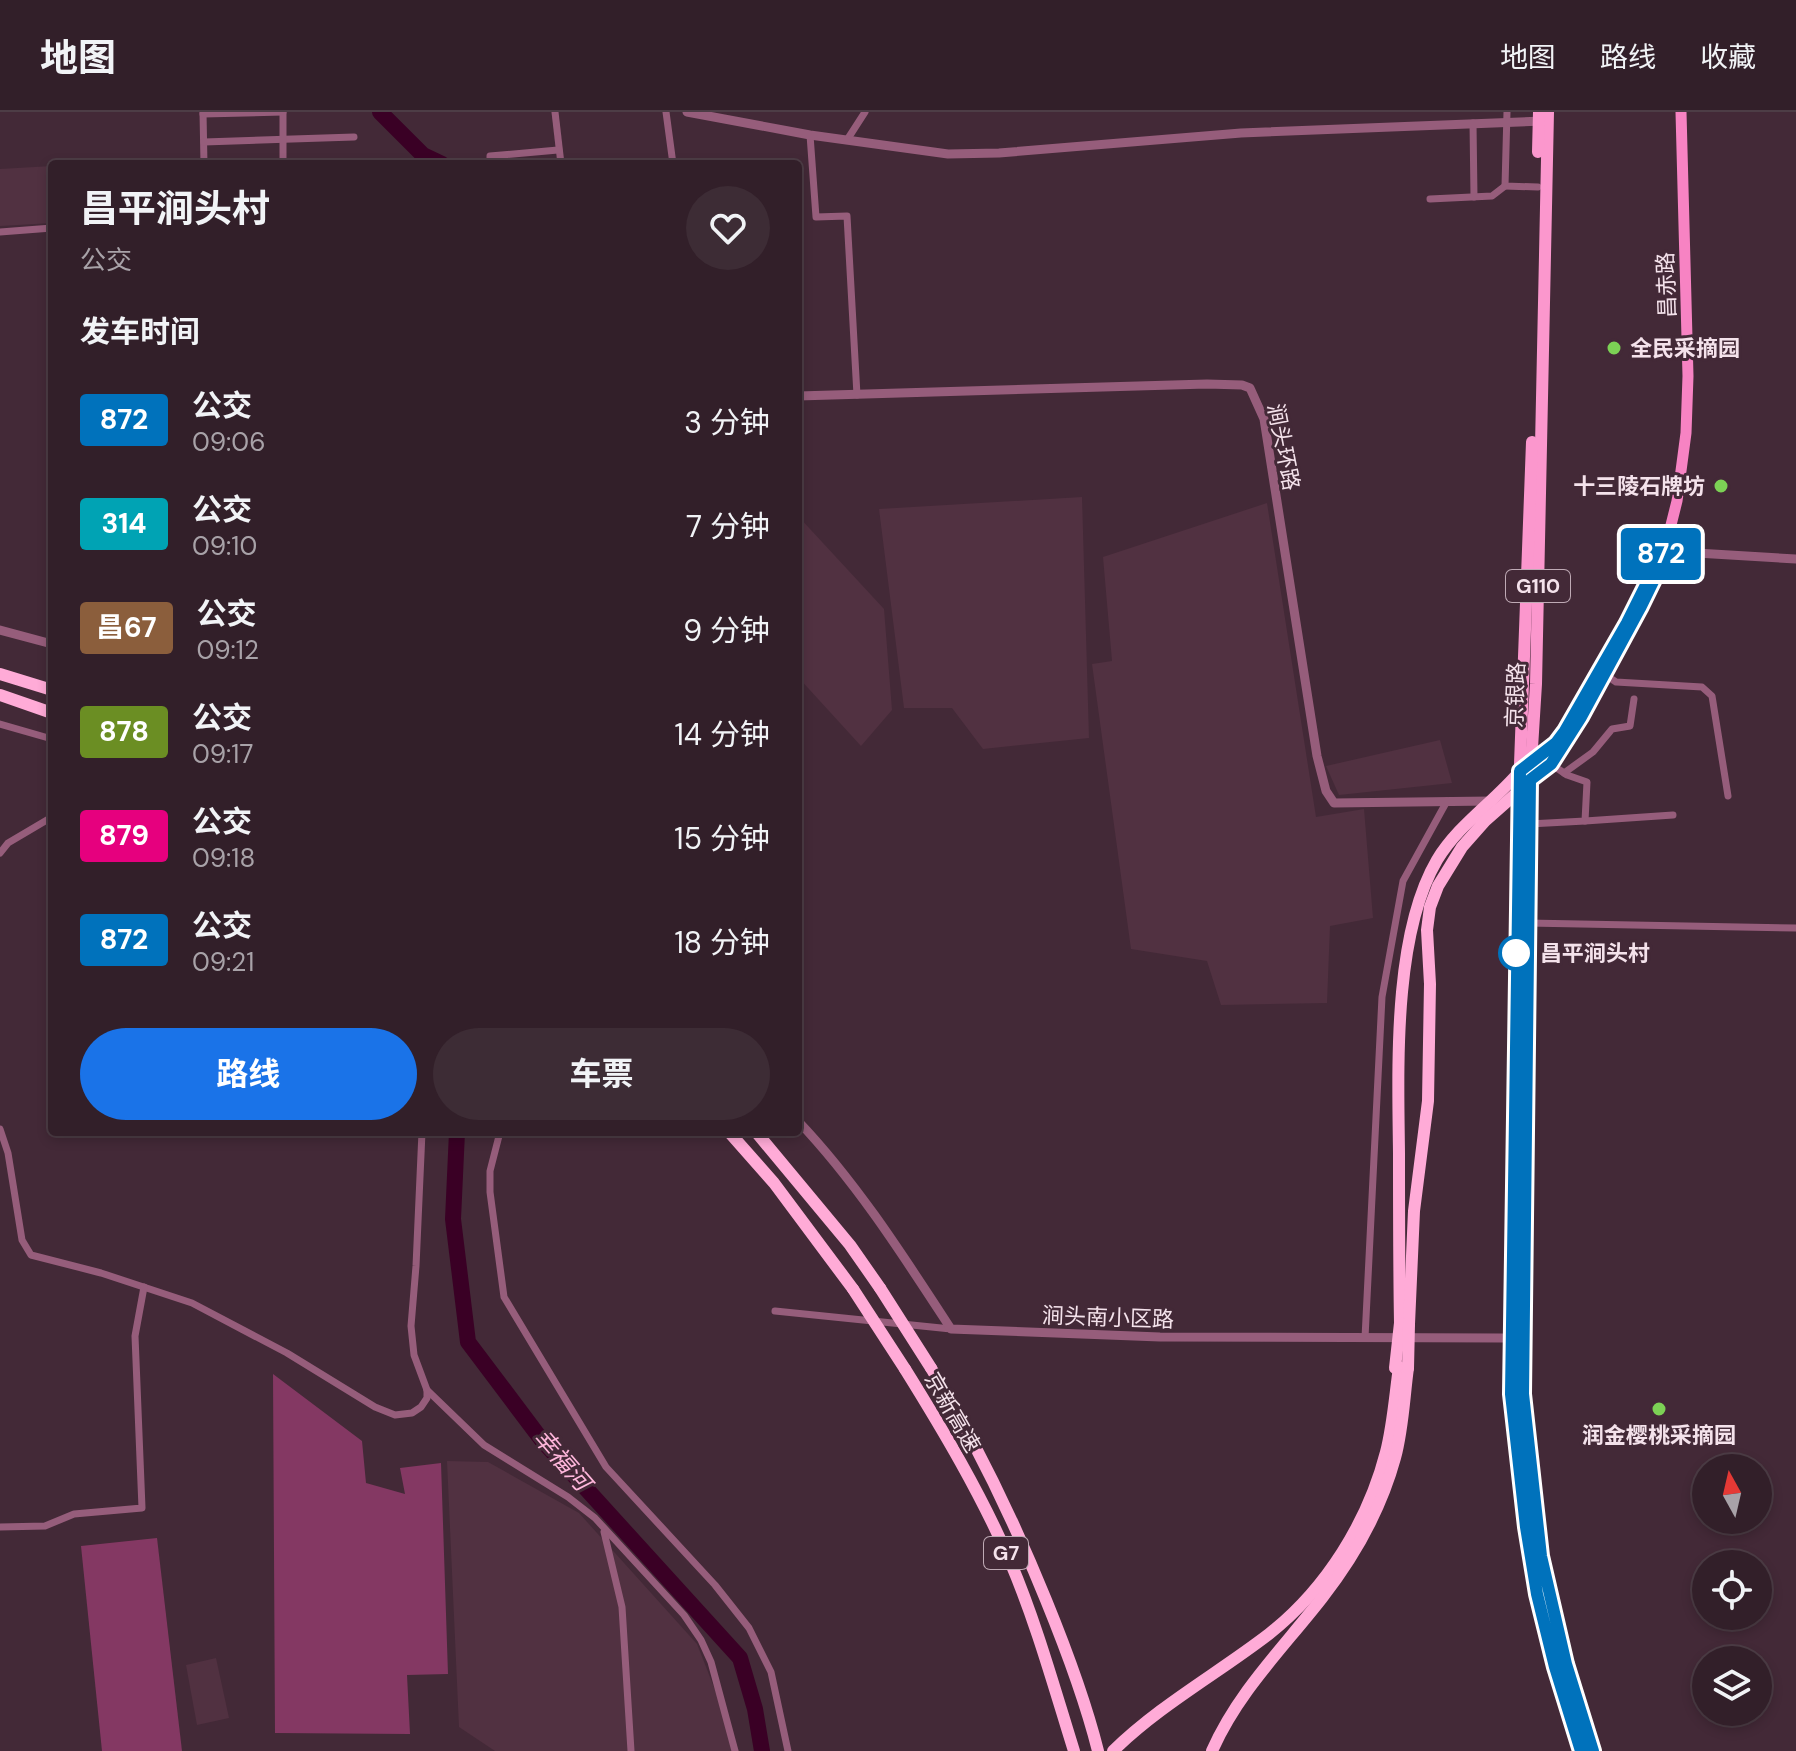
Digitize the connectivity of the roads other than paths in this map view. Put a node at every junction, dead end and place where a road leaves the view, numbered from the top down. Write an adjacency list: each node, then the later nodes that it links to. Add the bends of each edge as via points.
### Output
1 (283, 112): 7 (street); 14 (street)
2 (555, 112): 16 (street)
3 (666, 112): 22 (street)
4 (687, 112): 11 (street)
5 (865, 112): 13 (street)
6 (1681, 112): 33 (main road, 昌赤路, via 1686,433 1677,501)
7 (203, 113): 15 (street)
8 (1543, 116): 9 (street); 24 (highway, 京银路 / G110); 29 (highway, 京银路 / G110)
9 (1507, 117): 10 (street); 23 (street)
10 (1473, 123): 13 (street, via 1241,133 999,153 948,154); 25 (street)
11 (810, 135): 13 (street); 31 (street, via 816,217 847,216)
12 (354, 137): 14 (street)
13 (847, 140)
14 (283, 141): 15 (street); 19 (street)
15 (204, 142): 18 (street)
16 (558, 150): 17 (street); 21 (street)
17 (521, 159): 20 (street)
18 (204, 160)
19 (283, 160)
20 (490, 160)
21 (560, 160)
22 (672, 160)
23 (1505, 186): 24 (street); 25 (street, via 1492,196)
24 (1538, 187): 29 (highway, 京银路 / G110)
25 (1474, 197): 26 (street)
26 (1430, 199)
27 (48, 228): 28 (street)
28 (0, 232)
29 (1538, 364): 30 (highway, 京银路 / G110)
30 (1538, 393): 45 (highway, 京银路 / G110); 48 (highway, 京银路 / G110)
31 (857, 395): 32 (street, 涧头环路); 51 (street, 涧头环路, via 1207,384 1250,388 1264,419 1326,791 1334,803)
32 (802, 396)
33 (1663, 551): 34 (street); 38 (main road, 昌赤路, via 1654,580); 45 (main road, 昌赤路, via 1565,731)
34 (1796, 559)
35 (0, 630): 36 (street)
36 (48, 643)
37 (0, 674): 39 (highway)
38 (1604, 674): 46 (main road, 昌赤路); 50 (street, via 1616,682 1702,687 1712,696)
39 (48, 689)
40 (0, 695): 42 (highway)
41 (1634, 699): 47 (street, via 1630,726 1612,729 1593,752)
42 (48, 712)
43 (0, 724): 44 (street)
44 (48, 738)
45 (1531, 761): 48 (highway, 京银路 / G110)
46 (1551, 764): 47 (street); 48 (main road, 昌赤路)
47 (1564, 773): 55 (street, via 1587,782)
48 (1525, 776): 49 (highway, 京银路 / G110); 52 (highway); 56 (highway, 京银路 / G110)
49 (1519, 791): 68 (highway, via 1462,847 1430,907 1428,1101); 71 (highway, 京银路 / G110)
50 (1728, 796)
51 (1447, 801): 52 (street, 涧头环路); 70 (street, via 1403,881 1382,997)
52 (1491, 801): 68 (highway, via 1449,844 1429,877 1403,985 1398,1075)
53 (1673, 815): 55 (street)
54 (48, 819): 57 (street)
55 (1585, 821): 56 (street)
56 (1529, 824): 58 (highway, 京银路 / G110)
57 (0, 853)
58 (1527, 923): 59 (street); 71 (highway, 京银路 / G110)
59 (1796, 928)
60 (802, 1125): 69 (street, via 896,1245)
61 (0, 1129): 66 (street, via 22,1240 31,1255)
62 (422, 1136): 73 (street, via 411,1326 414,1355)
63 (499, 1136): 78 (street, via 490,1192 504,1297 606,1467 749,1628 771,1672)
64 (733, 1136): 79 (highway, 京新高速 / G7, bridge, via 853,1289 969,1481 1010,1561)
65 (759, 1136): 80 (highway, 京新高速 / G7, bridge, via 880,1288 995,1484 1068,1653)
66 (144, 1287): 73 (street, via 192,1303 395,1415 421,1407); 75 (street, via 135,1336 142,1508 74,1514 45,1526)
67 (775, 1311): 69 (street)
68 (1404, 1323): 72 (highway, bridge)
69 (951, 1329): 70 (street, 涧头南小区路)
70 (1365, 1338): 71 (street, 涧头南小区路)
71 (1517, 1342): 83 (highway, 京银路 / G110, via 1511,1394 1526,1527 1537,1594); 84 (highway, 京银路 / G110, via 1541,1556)
72 (1400, 1368): 81 (highway, via 1385,1449 1358,1513 1313,1584 1287,1614 1149,1715); 81 (highway, via 1386,1451 1365,1511 1318,1587 1270,1633); 82 (highway, via 1395,1458 1370,1524 1322,1598 1243,1695)
73 (427, 1390): 74 (street, via 484,1445 568,1497)
74 (602, 1526): 76 (street, via 622,1607); 77 (street, via 701,1640)
75 (0, 1527)
76 (631, 1751)
77 (735, 1751)
78 (788, 1751)
79 (1074, 1751)
80 (1098, 1751)
81 (1111, 1751)
82 (1212, 1751)
83 (1581, 1751)
84 (1593, 1751)

